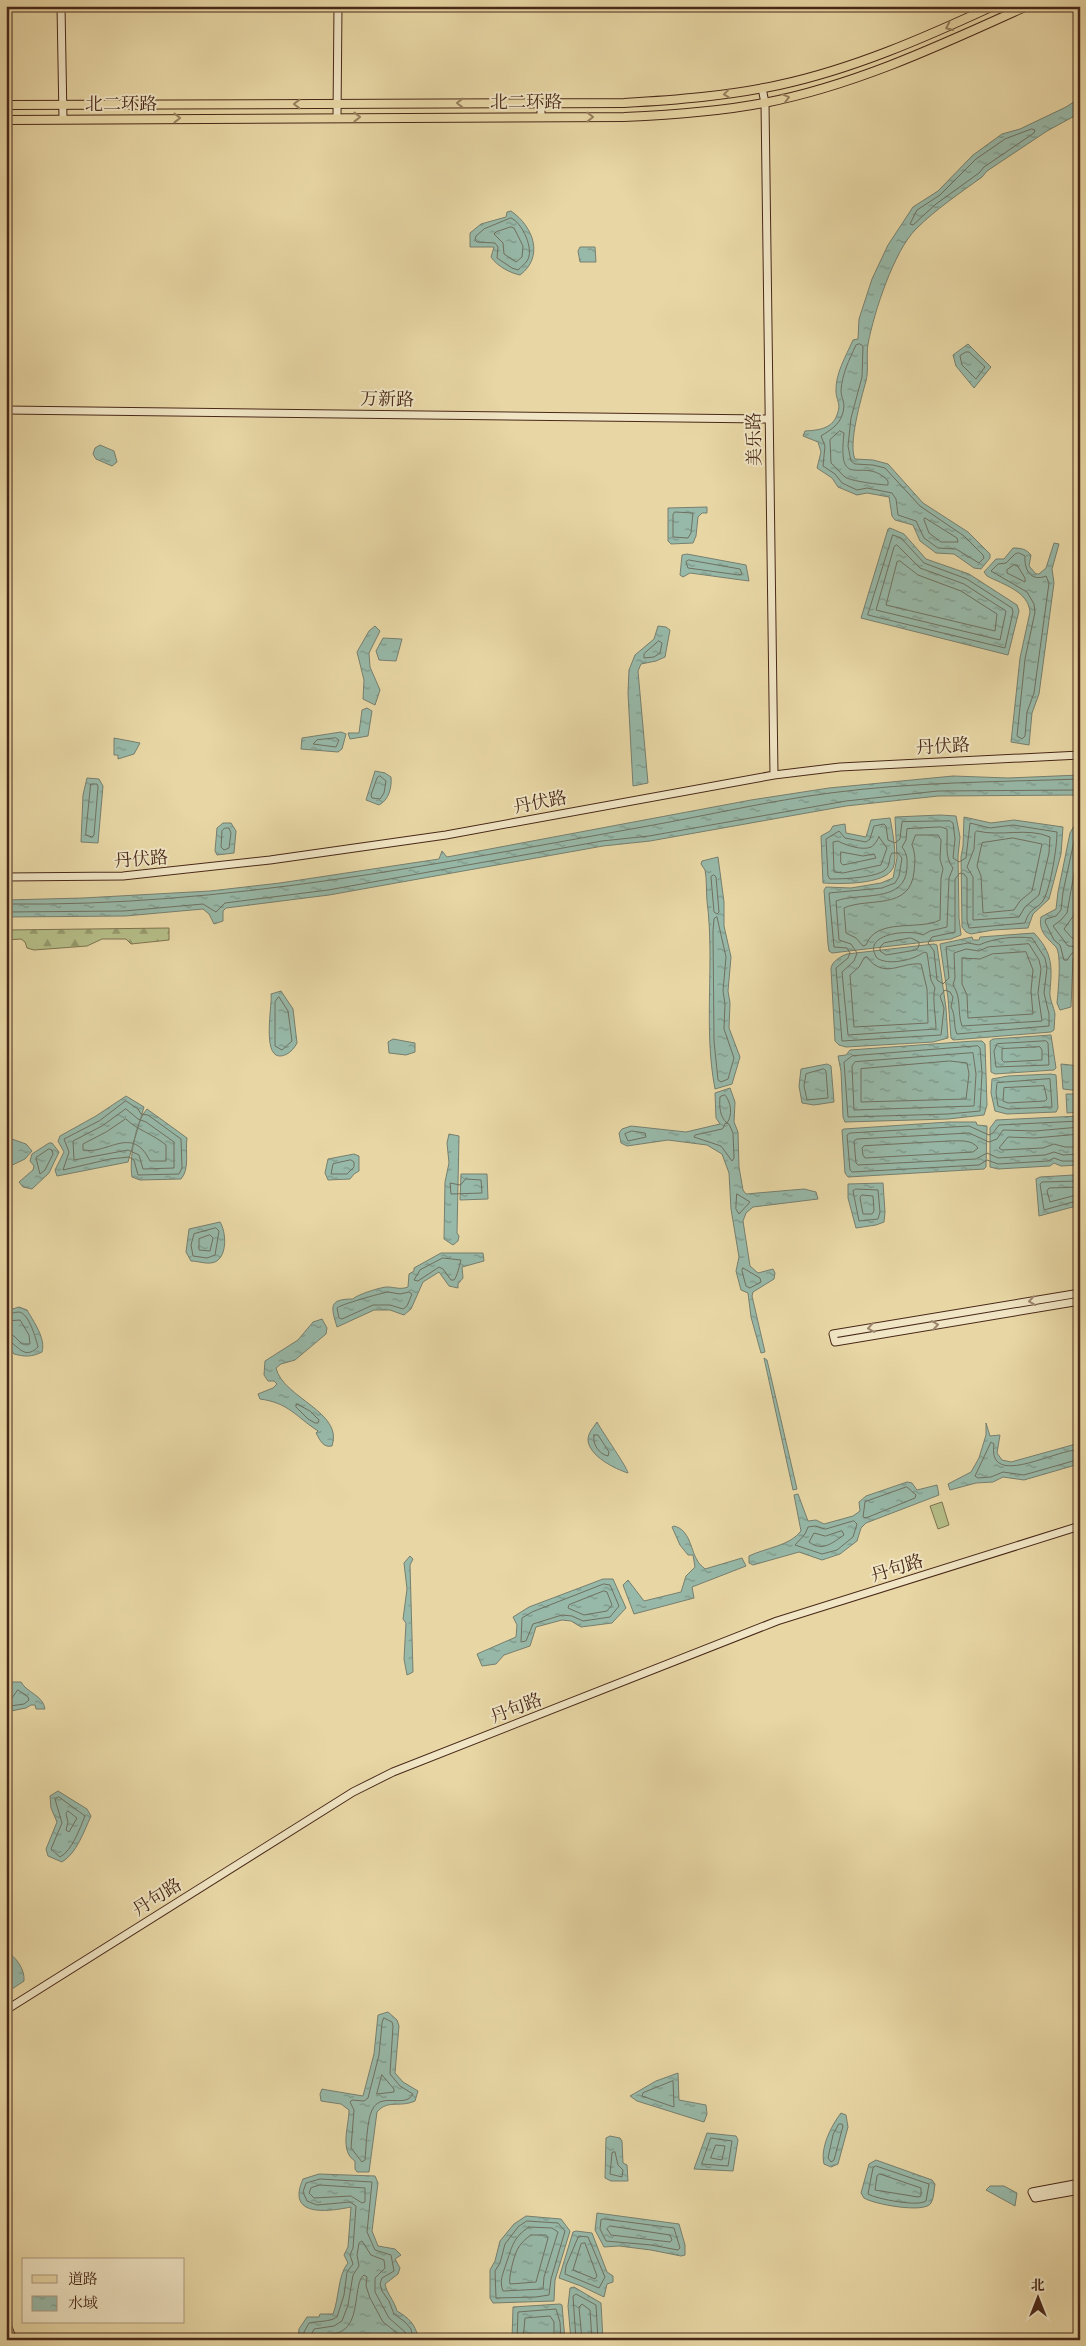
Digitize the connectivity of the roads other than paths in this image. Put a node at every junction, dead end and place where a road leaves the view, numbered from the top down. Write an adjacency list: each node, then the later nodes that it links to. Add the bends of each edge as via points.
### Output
1 (62, 6): 11 (street)
2 (338, 6): 9 (street)
3 (993, 6): 6 (main road, 北二环路, one-way to 6, via 890,51)
4 (1027, 6): 5 (main road, 北二环路)
5 (1015, 9): 8 (main road, 北二环路, one-way to 5, via 894,65)
6 (762, 88): 7 (main road, 北二环路, one-way to 7, via 678,100); 8 (street, 美乐路)
7 (541, 103): 9 (main road, 北二环路, one-way to 9); 13 (street)
8 (765, 103): 13 (main road, 北二环路, one-way to 8, via 680,114); 17 (street, 美乐路)
9 (337, 104): 11 (main road, 北二环路, one-way to 11); 12 (street)
10 (6, 105): 11 (main road, 北二环路)
11 (63, 105): 14 (street)
12 (337, 117): 13 (main road, 北二环路, one-way to 13); 14 (main road, 北二环路, one-way to 12)
13 (541, 117)
14 (64, 119): 15 (main road, 北二环路)
15 (6, 120)
16 (6, 410): 17 (street, 万新路)
17 (768, 420): 19 (street, 美乐路)
18 (1080, 755): 19 (street, 丹伏路, via 840,767)
19 (774, 775): 20 (street, 丹伏路, via 446,836 284,858 123,876)
20 (6, 877)
21 (1080, 1293): 22 (street, one-way to 22, via 834,1334 835,1342)
22 (1080, 1301)
23 (1080, 1526): 24 (street, 丹句路, via 777,1621 393,1772 353,1792)
24 (6, 2010)
25 (1080, 2183): 26 (street, via 1032,2192 1035,2198)
26 (1080, 2190)
27 (6, 2325): 28 (highway)
28 (12, 2340)

